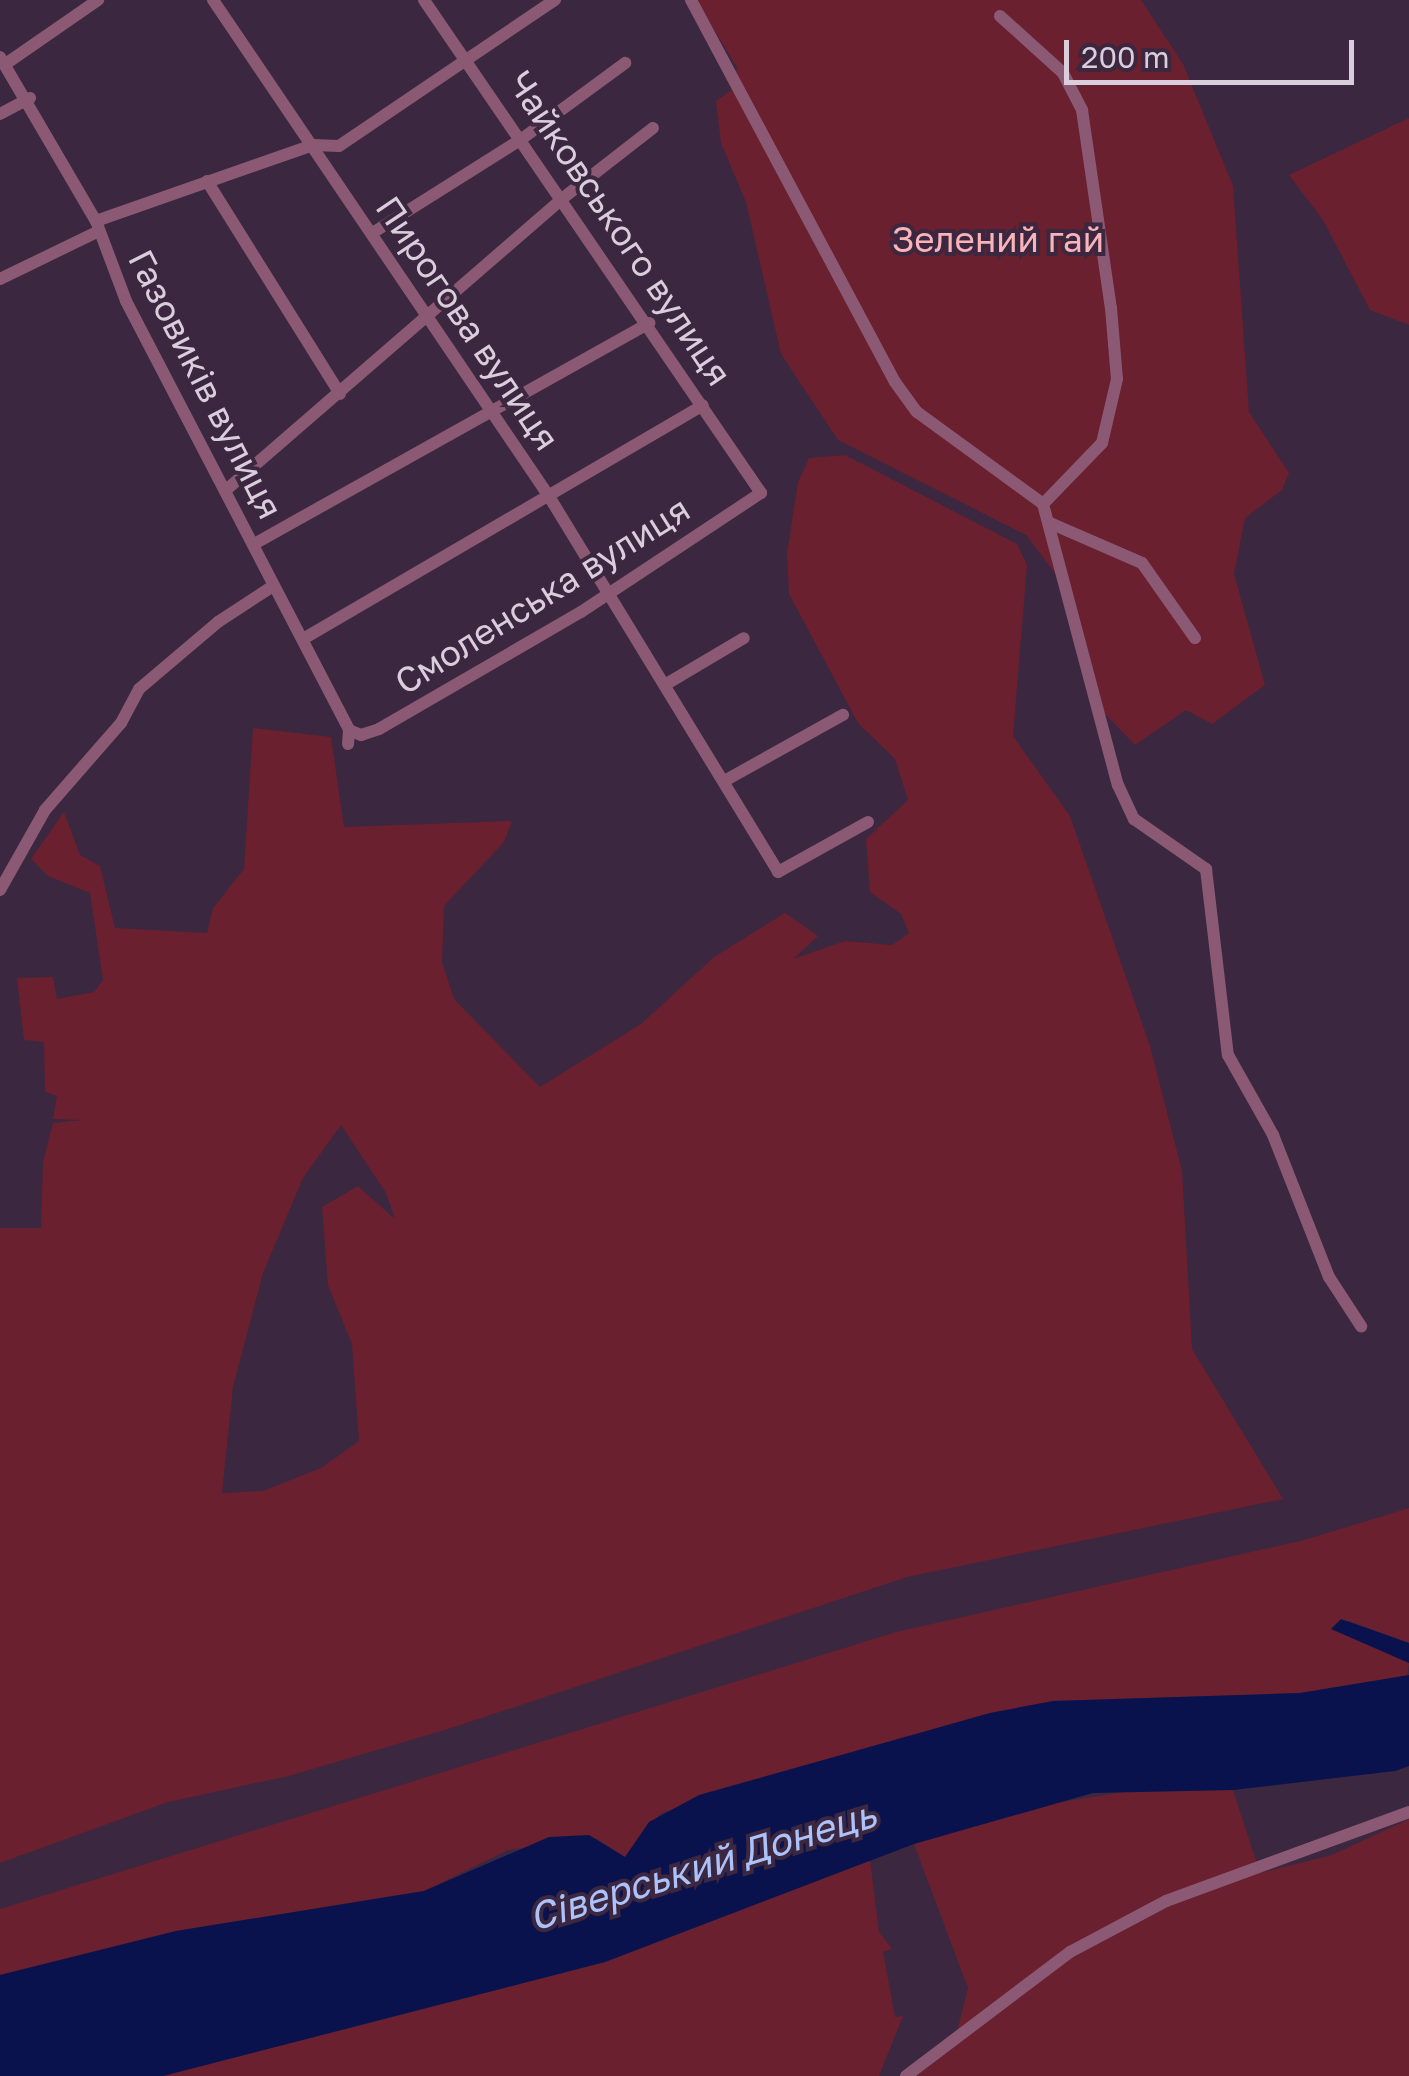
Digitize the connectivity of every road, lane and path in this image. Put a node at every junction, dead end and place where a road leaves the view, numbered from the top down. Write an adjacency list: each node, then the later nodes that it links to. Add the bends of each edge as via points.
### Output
1 (98, 0): 7 (street)
2 (213, 0): 14 (street, Пирогова вулиця)
3 (424, 0): 8 (street, Чайковського вулиця)
4 (555, 0): 8 (street)
5 (692, 0): 28 (street, via 895,382 916,412)
6 (1000, 16): 28 (street, via 1063,73 1082,110 1112,308 1117,379 1102,444)
7 (3, 60): 10 (street, Газовиків вулиця)
8 (470, 61): 13 (street, Чайковського вулиця); 14 (street, via 339,146)
9 (626, 63): 13 (street)
10 (30, 98): 11 (street); 17 (street, Газовиків вулиця)
11 (0, 114)
12 (654, 128): 16 (street)
13 (523, 138): 16 (street, Чайковського вулиця); 18 (street)
14 (313, 145): 15 (street); 18 (street, Пирогова вулиця)
15 (207, 181): 17 (street); 22 (street)
16 (563, 198): 20 (street); 21 (street, Чайковського вулиця)
17 (96, 226): 19 (street); 25 (street, Газовиків вулиця)
18 (374, 232): 20 (street, Пирогова вулиця)
19 (0, 279)
20 (430, 320): 22 (street); 24 (street, Пирогова вулиця)
21 (650, 323): 23 (street, Чайковського вулиця); 24 (street)
22 (340, 394): 25 (street)
23 (704, 405): 26 (street, Чайковського вулиця); 27 (street)
24 (489, 415): 27 (street, Пирогова вулиця); 30 (street)
25 (226, 490): 30 (street, Газовиків вулиця)
26 (762, 494): 32 (street, Смоленська вулиця)
27 (550, 498): 32 (street, Пирогова вулиця); 35 (street)
28 (1043, 504): 29 (street)
29 (1050, 523): 34 (street, via 1142,564); 42 (street, via 1118,785 1134,819 1206,869 1228,1056 1273,1135 1330,1277)
30 (254, 544): 31 (street, Газовиків вулиця)
31 (273, 586): 35 (street, Газовиків вулиця); 41 (street, via 218,622 139,690 121,723 45,810)
32 (610, 594): 36 (street, Пирогова вулиця); 38 (street, Смоленська вулиця, via 379,730)
33 (744, 638): 36 (street)
34 (1196, 638)
35 (303, 639): 38 (street, Газовиків вулиця)
36 (668, 683): 39 (street, Пирогова вулиця)
37 (843, 715): 39 (street)
38 (349, 737)
39 (726, 780): 40 (street, Пирогова вулиця, via 778,872)
40 (868, 822)
41 (0, 890)
42 (1361, 1326)
43 (1409, 1812): 44 (street, via 1166,1900 1070,1952)
44 (906, 2076)

